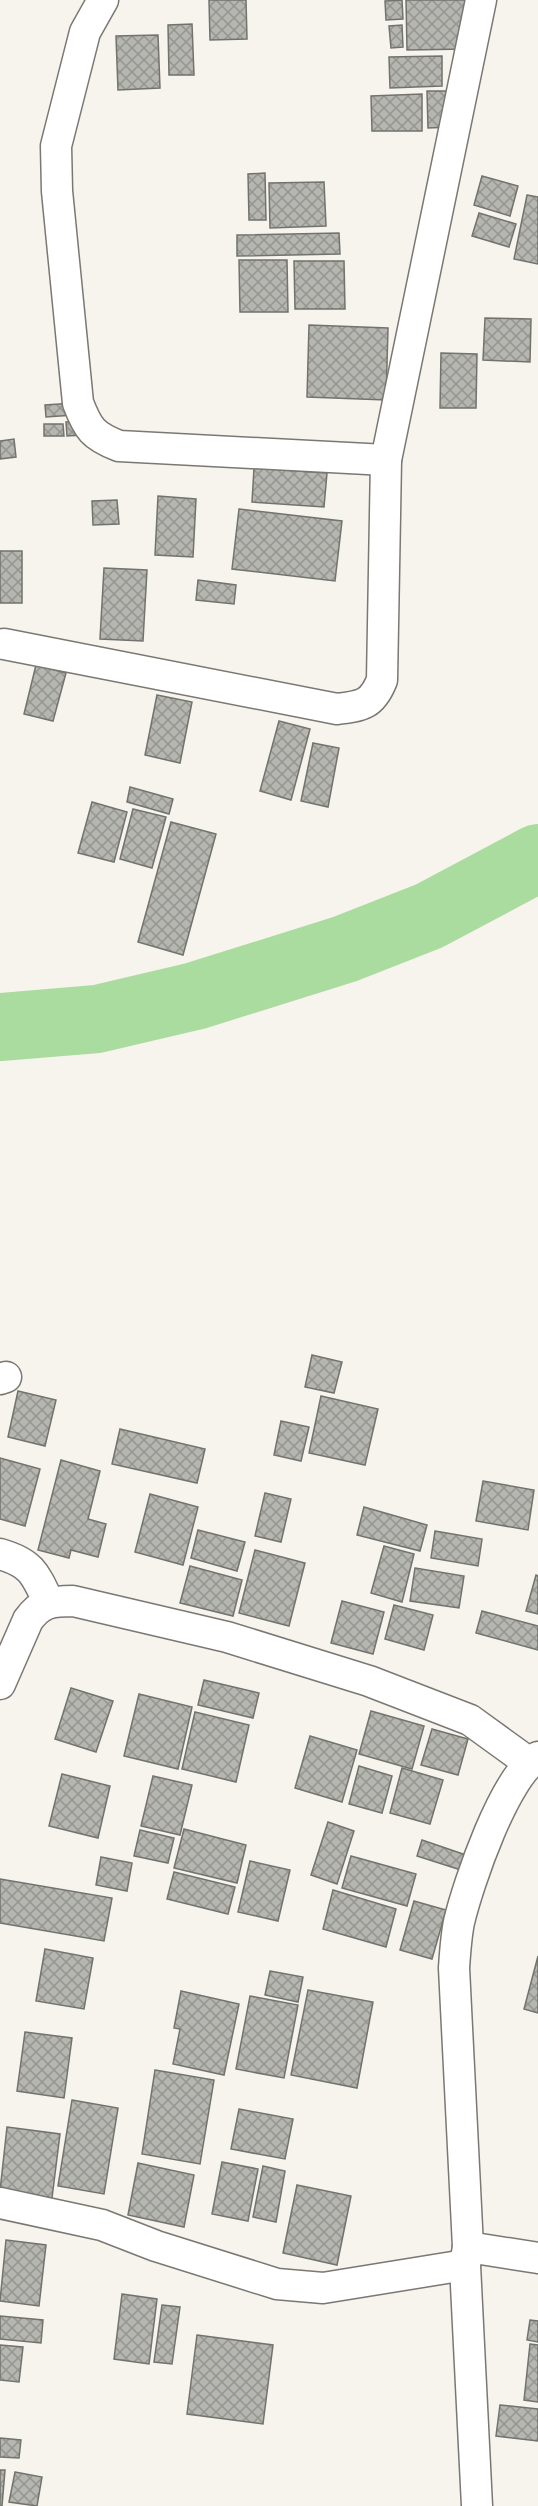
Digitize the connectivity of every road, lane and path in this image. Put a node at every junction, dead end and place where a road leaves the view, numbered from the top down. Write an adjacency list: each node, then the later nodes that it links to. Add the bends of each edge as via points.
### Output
1 (103, 0): 3 (street, via 85,32 56,147 78,403 86,422 98,438 119,446)
2 (481, 0): 3 (street)
3 (386, 460): 4 (street, via 382,680 376,696 359,707 337,709)
4 (4, 644)
5 (0, 1554): 6 (street, via 26,1563)
6 (48, 1601): 7 (street, via 34,1610 28,1620); 8 (street, via 73,1601 227,1637 369,1681 470,1720)
7 (0, 1684)
8 (533, 1760): 10 (street, via 507,1797 472,1874 459,1924 454,1968)
9 (0, 2203): 10 (street, via 102,2225 277,2284 323,2288)
10 (467, 2256): 11 (street); 12 (street)
11 (538, 2258)
12 (477, 2506)

